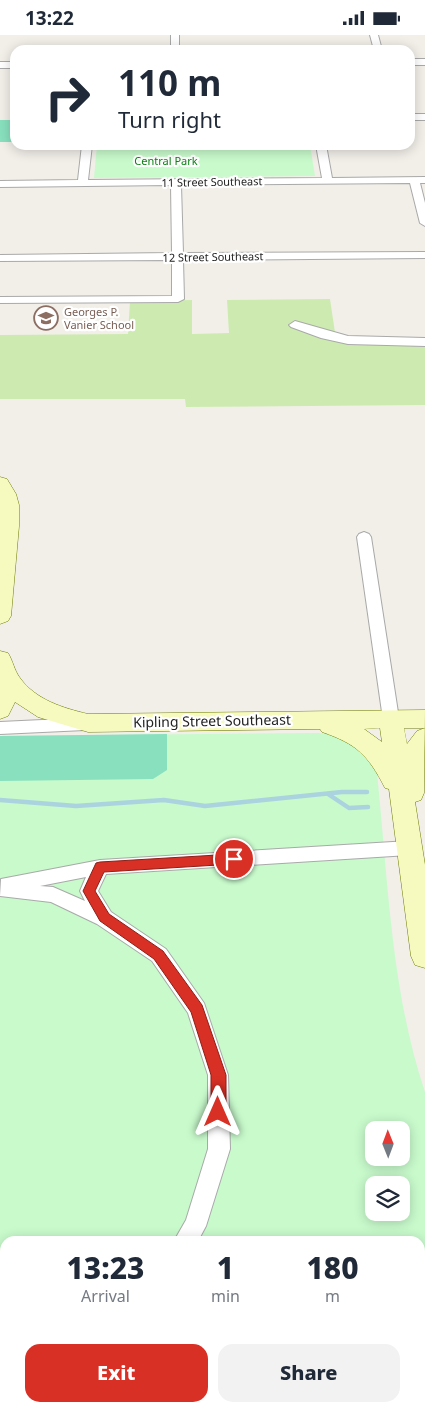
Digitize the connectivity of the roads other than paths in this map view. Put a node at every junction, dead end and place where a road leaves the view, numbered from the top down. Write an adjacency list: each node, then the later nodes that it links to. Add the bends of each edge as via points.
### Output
1 (86, 150): 5 (street)
2 (322, 150): 4 (street)
3 (419, 180): 4 (street, 11 Street Southeast); 8 (street)
4 (328, 181): 6 (street, 11 Street Southeast)
5 (83, 183): 6 (street, 11 Street Southeast); 7 (street, 11 Street Southeast)
6 (176, 183): 10 (street)
7 (0, 184)
8 (425, 223)
9 (425, 255): 10 (street, 12 Street Southeast)
10 (177, 257): 11 (street, 12 Street Southeast); 12 (street, via 178,299)
11 (0, 258)
12 (0, 300)
13 (295, 325): 14 (street, via 348,340)
14 (425, 342)
15 (0, 483): 17 (street, via 9,505)
16 (364, 537): 20 (street)
17 (0, 616)
18 (4, 670): 19 (street, via 4,701); 23 (street, via 23,696 42,709 88,723)
19 (0, 710)
20 (391, 719): 21 (street, Kipling Street Southeast); 22 (street, Kipling Street Southeast); 26 (street)
21 (425, 719)
22 (302, 720): 23 (street, Kipling Street Southeast); 26 (street, via 358,735 380,755)
23 (110, 722): 24 (street, Kipling Street Southeast)
24 (0, 728)
25 (425, 737): 27 (street, via 414,752)
26 (402, 797): 27 (street)
27 (408, 841): 28 (street); 31 (street)
28 (100, 867): 29 (street); 30 (street, via 89,891)
29 (0, 887): 30 (street, via 53,895)
30 (104, 917): 32 (street, via 159,955 197,1009 218,1075 219,1149 195,1226)
31 (425, 956)
32 (188, 1236)

